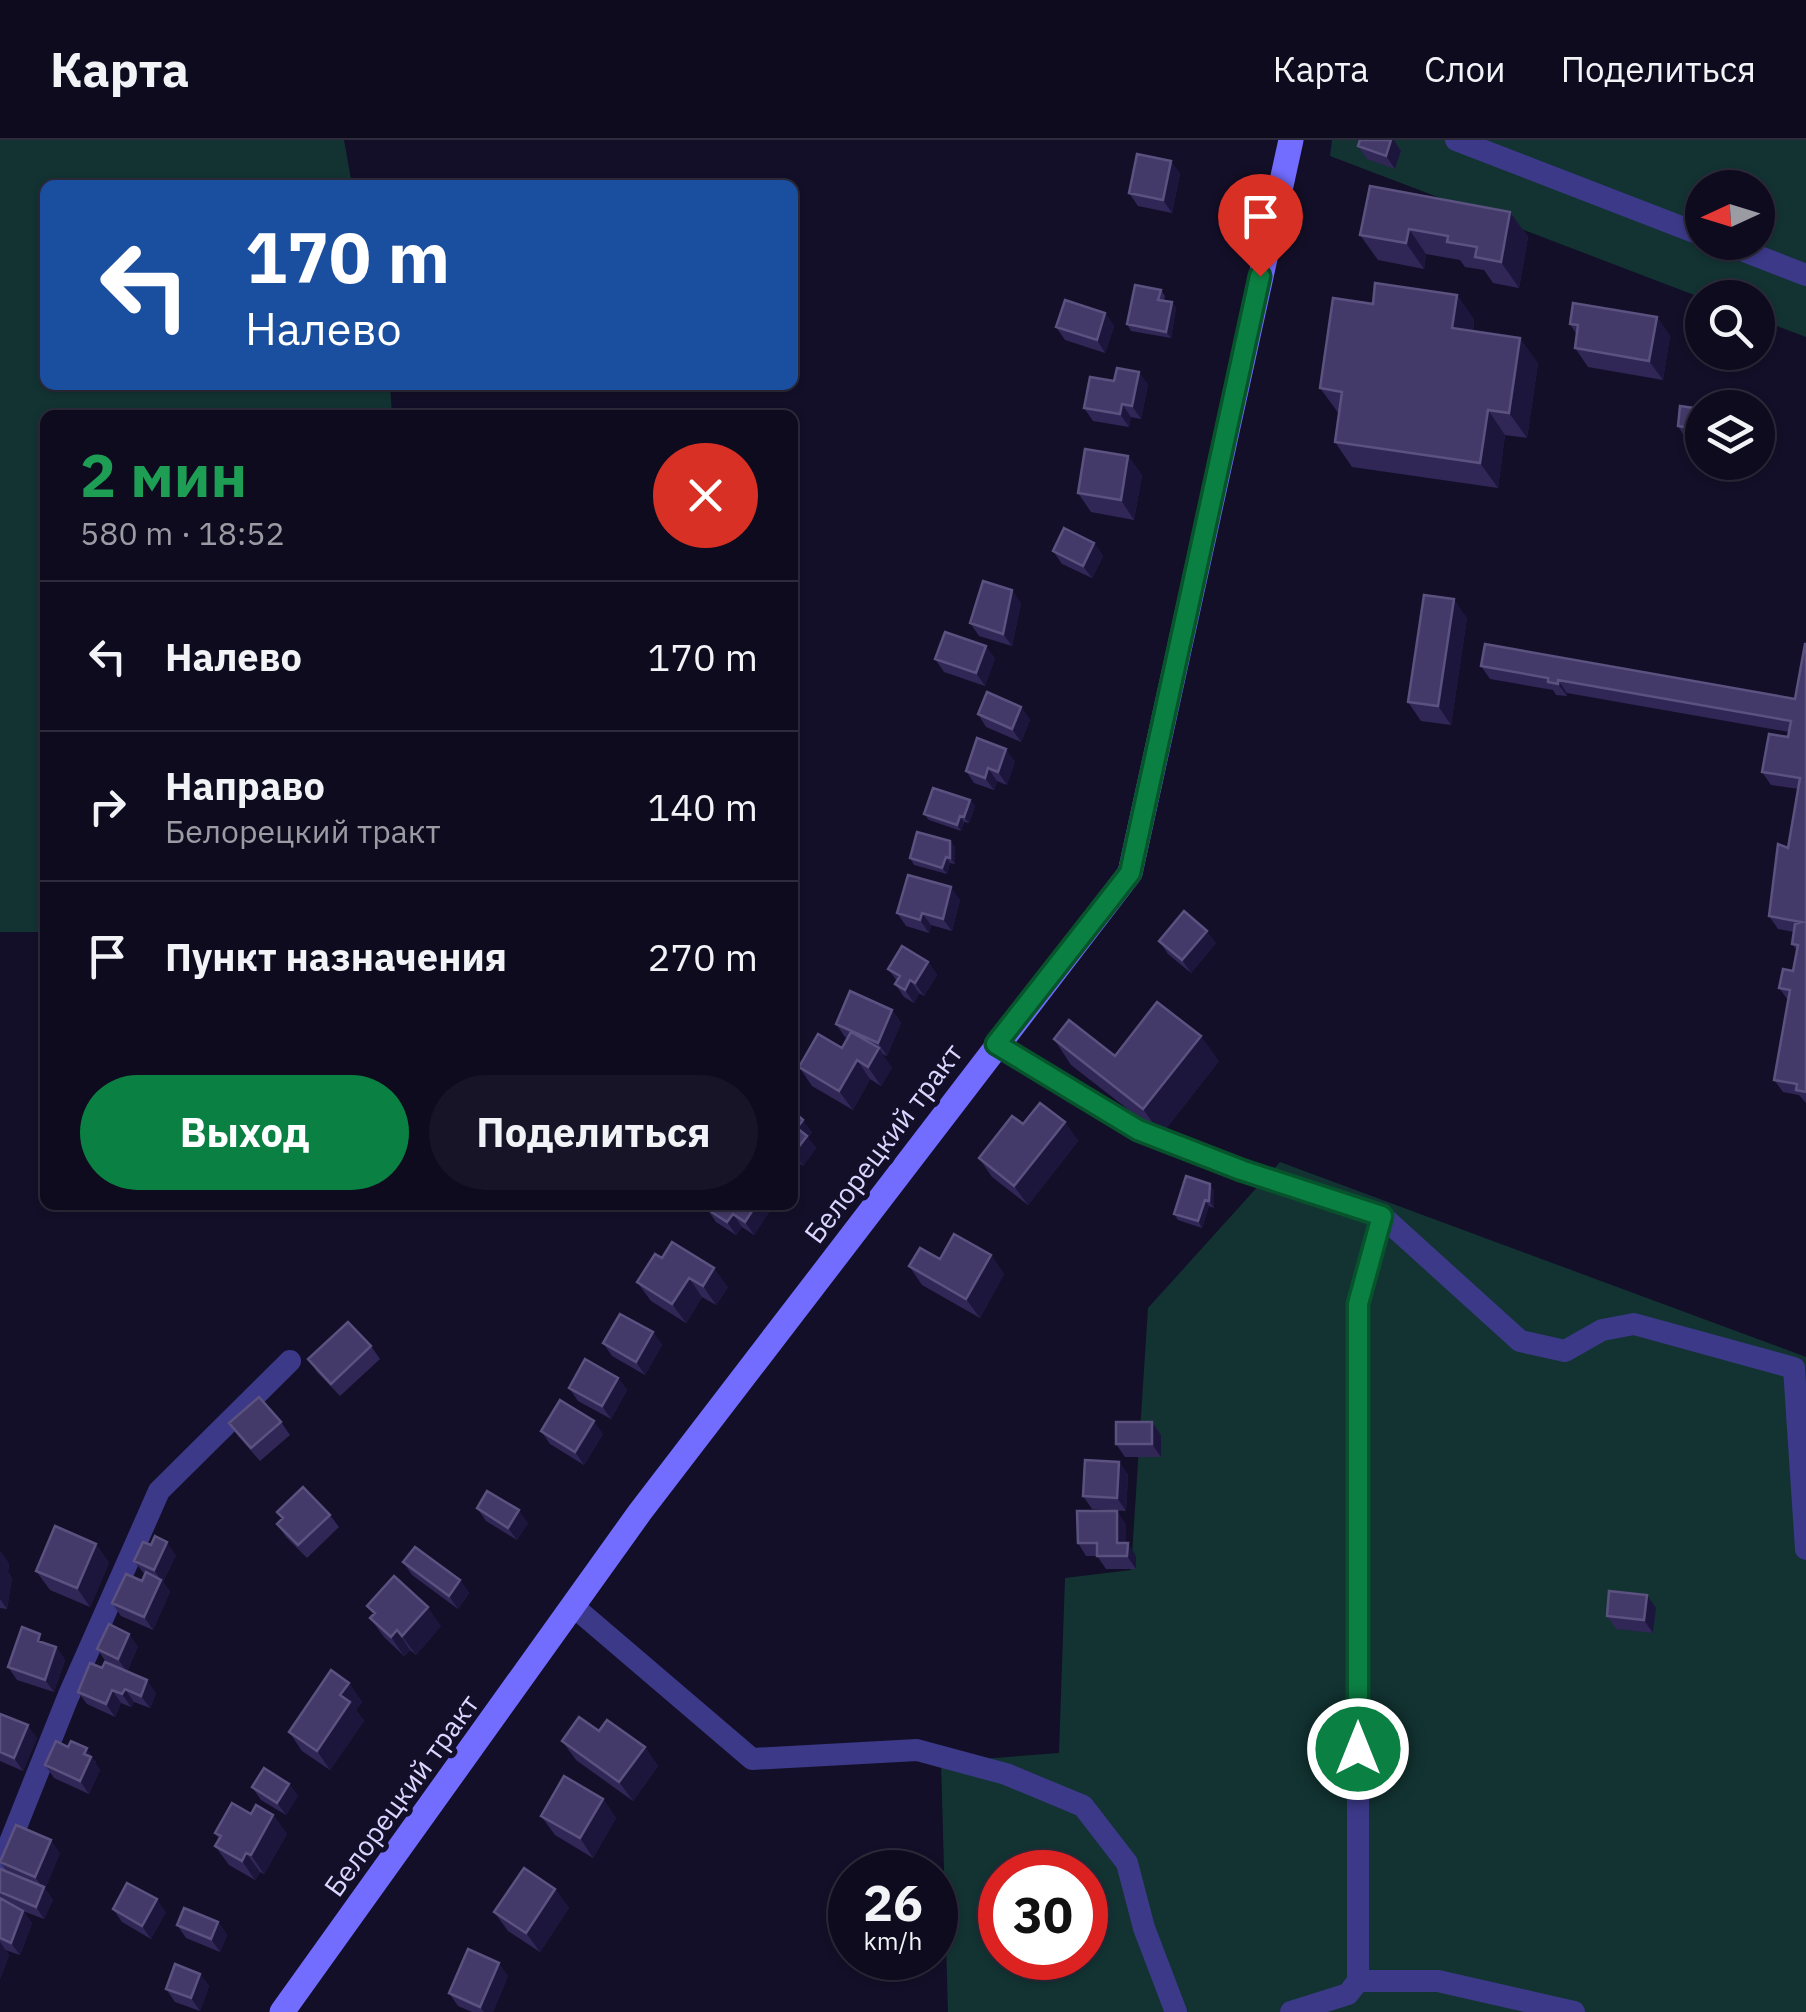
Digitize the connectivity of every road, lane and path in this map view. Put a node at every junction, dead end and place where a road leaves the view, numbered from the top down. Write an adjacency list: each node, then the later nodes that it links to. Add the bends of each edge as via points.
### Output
1 (1291, 140): 6 (street, Белорецкий тракт, via 1130,873)
2 (1456, 140): 3 (street)
3 (1685, 228)
4 (1766, 260): 5 (street)
5 (1806, 276)
6 (996, 1044): 7 (street, via 1138,1130); 10 (street, Белорецкий тракт)
7 (1382, 1216): 9 (street, via 1520,1341 1565,1351 1602,1330 1634,1324 1794,1368); 12 (street, via 1358,1304)
8 (290, 1361): 11 (street, via 159,1491)
9 (1806, 1549)
10 (573, 1606): 13 (street, Белорецкий тракт); 14 (street, via 752,1759 917,1750 1006,1774 1084,1806 1127,1862)
11 (0, 1868)
12 (1358, 1981): 15 (street, via 1348,1994); 16 (street, via 1438,1982)
13 (282, 2012)
14 (1176, 2012)
15 (1291, 2012)
16 (1574, 2012)

